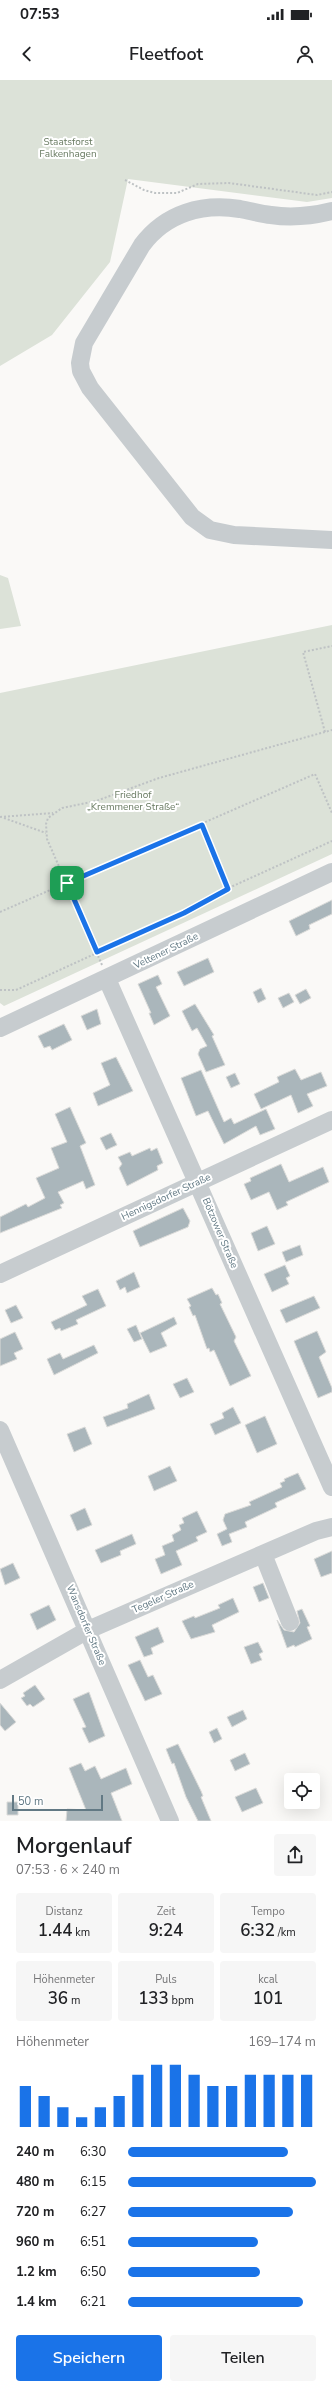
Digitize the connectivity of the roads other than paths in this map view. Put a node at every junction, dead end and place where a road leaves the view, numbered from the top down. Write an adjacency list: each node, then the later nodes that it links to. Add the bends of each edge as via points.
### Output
1 (332, 211): 2 (street, via 287,216 218,207 182,213 167,220 152,232 142,245 84,343 80,363 81,371 90,388 183,508 201,526 222,534)
2 (332, 540)
3 (332, 872): 4 (street, Veltener Straße)
4 (107, 979): 5 (street, Veltener Straße); 7 (street, Bötzower Straße)
5 (0, 1028)
6 (332, 1120): 7 (street, Hennigsdorfer Straße)
7 (198, 1183): 8 (street, Hennigsdorfer Straße); 10 (street, Bötzower Straße)
8 (0, 1274)
9 (0, 1430): 14 (street, Wansdorfer Straße)
10 (332, 1487)
11 (332, 1527): 12 (street, Tegeler Straße, via 316,1531)
12 (263, 1554): 13 (street); 14 (street, Tegeler Straße)
13 (290, 1622)
14 (88, 1630): 15 (street, Tegeler Straße); 16 (street, Wansdorfer Straße)
15 (0, 1680)
16 (170, 1821)

